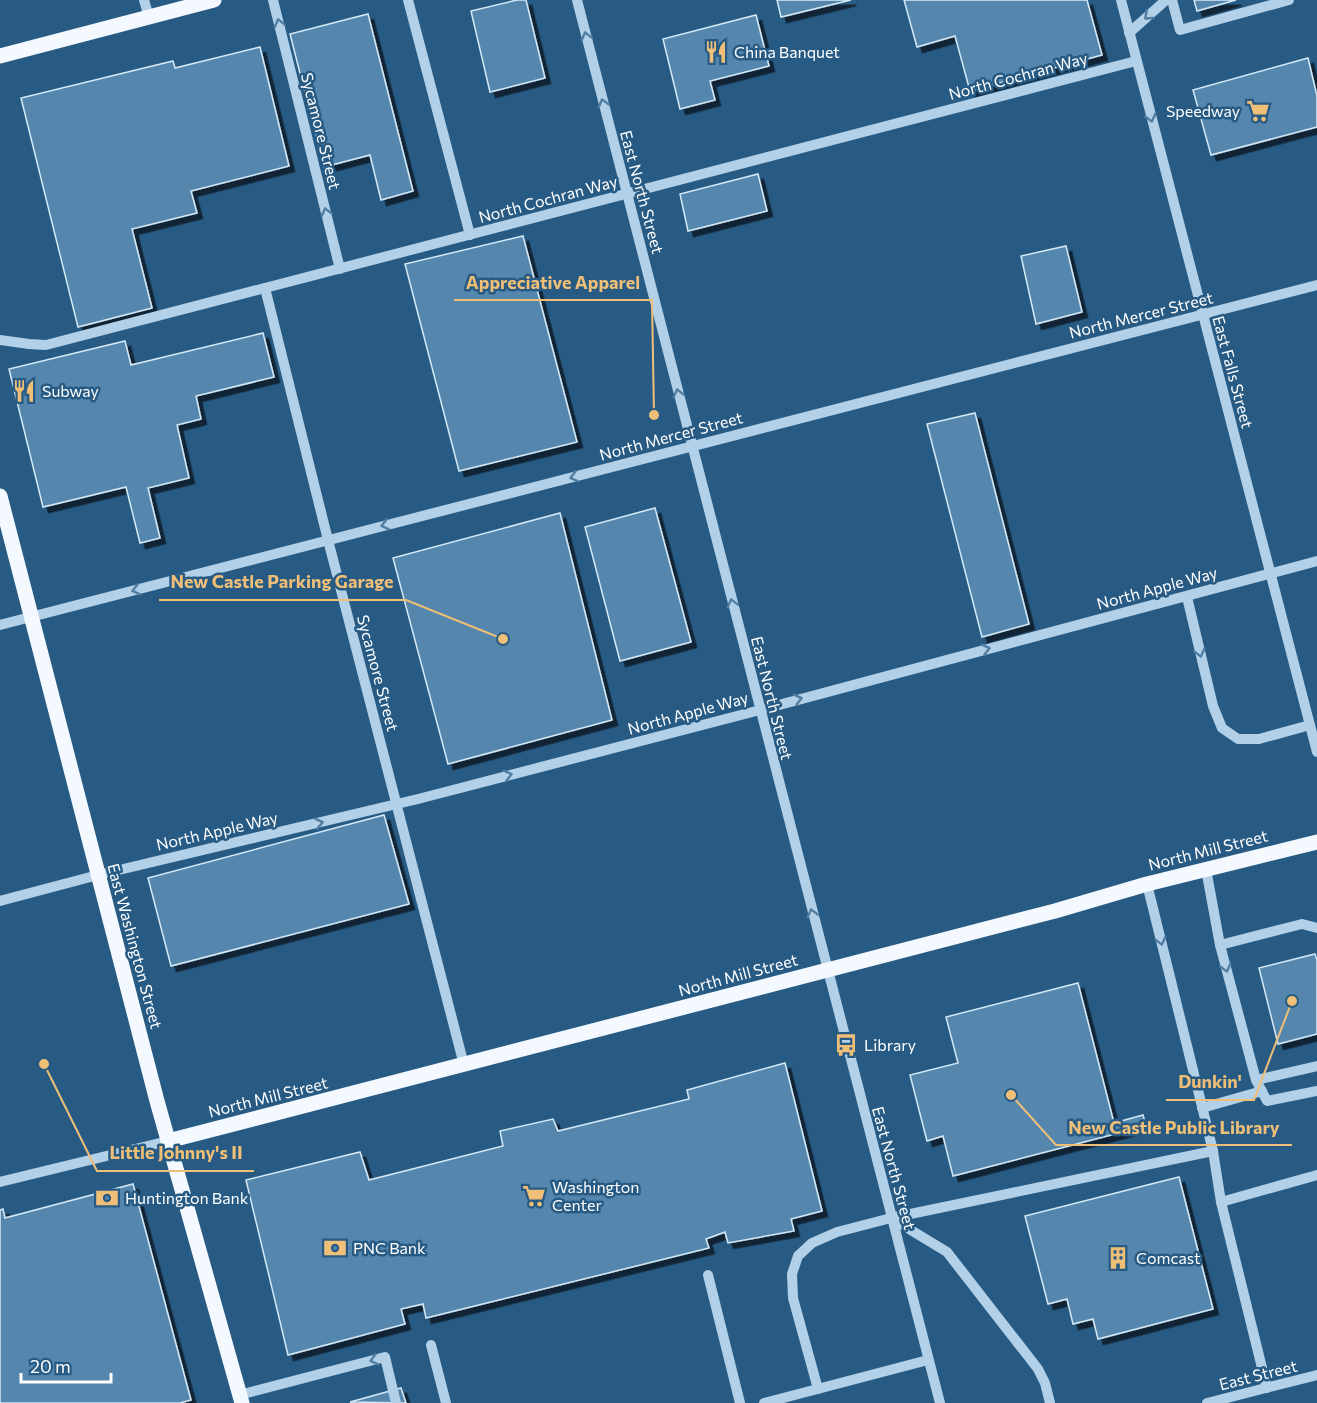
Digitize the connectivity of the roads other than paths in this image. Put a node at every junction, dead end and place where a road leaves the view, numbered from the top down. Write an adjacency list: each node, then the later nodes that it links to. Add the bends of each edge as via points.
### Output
1 (144, 0): 10 (street)
2 (214, 0): 10 (main road)
3 (273, 0): 16 (street, Sycamore Street, one-way to 3)
4 (408, 0): 15 (street)
5 (577, 0): 14 (street, East North Street, one-way to 5)
6 (1121, 0): 11 (street, East Falls Street)
7 (1166, 0): 11 (street, one-way to 11)
8 (1172, 0): 9 (street, via 1180,30)
9 (1289, 0)
10 (149, 17): 12 (main road)
11 (1129, 33): 13 (street, East Falls Street)
12 (0, 56)
13 (1136, 61): 14 (street, North Cochran Way); 19 (street, East Falls Street, one-way to 19)
14 (627, 194): 15 (street, North Cochran Way); 21 (street, East North Street, one-way to 14)
15 (470, 235): 16 (street, North Cochran Way)
16 (340, 268): 18 (street, North Cochran Way)
17 (1317, 285): 19 (street, North Mercer Street)
18 (265, 288): 20 (street, North Cochran Way, via 46,345); 23 (street, Sycamore Street)
19 (1203, 314): 21 (street, North Mercer Street); 25 (street, East Falls Street)
20 (0, 340)
21 (692, 446): 23 (street, North Mercer Street, one-way to 23); 29 (street, East North Street, one-way to 21)
22 (0, 496): 27 (main road, East Washington Street)
23 (328, 540): 27 (street, North Mercer Street, one-way to 27); 32 (street, Sycamore Street)
24 (1317, 561): 25 (street, North Apple Way)
25 (1270, 573): 26 (street, North Apple Way); 30 (street, East Falls Street)
26 (1186, 597): 29 (street, North Apple Way, one-way to 26); 30 (street, one-way to 30, via 1222,728 1238,739 1259,739)
27 (32, 617): 28 (street, North Mercer Street); 35 (main road, East Washington Street)
28 (0, 625)
29 (760, 710): 32 (street, North Apple Way, one-way to 29); 40 (street, East North Street, one-way to 29)
30 (1310, 725): 31 (street, East Falls Street)
31 (1317, 752)
32 (396, 804): 35 (street, North Apple Way, one-way to 32); 41 (street, Sycamore Street)
33 (1317, 842): 34 (main road, North Mill Street)
34 (1206, 869): 36 (main road, North Mill Street); 39 (street)
35 (98, 875): 37 (street, North Apple Way); 47 (main road, East Washington Street)
36 (1147, 884): 40 (main road, North Mill Street); 46 (street, one-way to 46)
37 (0, 901)
38 (1317, 928): 39 (street, via 1302,924)
39 (1220, 945): 43 (street, one-way to 43)
40 (827, 970): 41 (main road, North Mill Street); 52 (street, East North Street)
41 (464, 1065): 47 (main road, North Mill Street)
42 (1317, 1066): 43 (street)
43 (1256, 1080): 45 (street)
44 (1317, 1090): 45 (street, via 1267,1101)
45 (1262, 1091): 46 (street)
46 (1202, 1108): 48 (street)
47 (168, 1141): 50 (street); 59 (main road, East Washington Street)
48 (1213, 1151): 51 (street); 52 (street)
49 (1317, 1175): 51 (street)
50 (0, 1182)
51 (1221, 1202): 57 (street)
52 (891, 1218): 55 (street, East North Street); 58 (street, via 837,1232 812,1243 798,1256 792,1274 793,1298); 65 (street, via 947,1252 1038,1369)
53 (708, 1275): 62 (street)
54 (431, 1345): 61 (street)
55 (928, 1360): 58 (street); 64 (street, East North Street)
56 (1317, 1375): 57 (street, East Street)
57 (1267, 1388): 66 (street, East Street)
58 (818, 1389): 63 (street)
59 (240, 1399): 60 (street, one-way to 59, via 385,1357)
60 (396, 1403)
61 (446, 1403)
62 (740, 1403)
63 (764, 1403)
64 (940, 1403)
65 (1050, 1403)
66 (1207, 1403)

